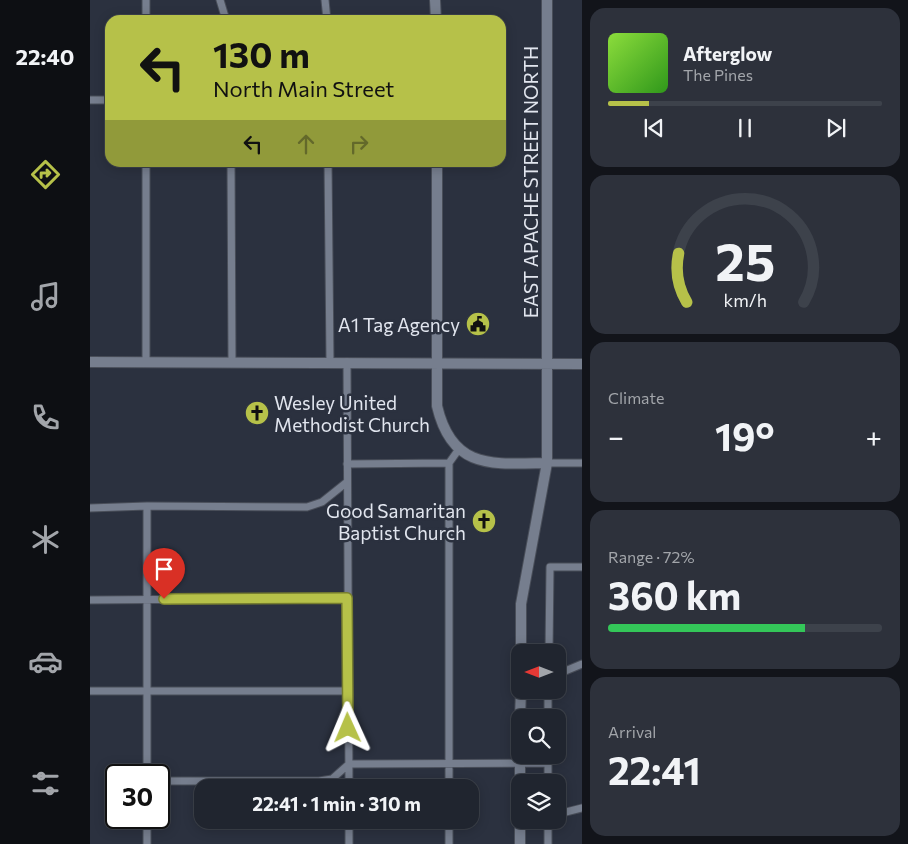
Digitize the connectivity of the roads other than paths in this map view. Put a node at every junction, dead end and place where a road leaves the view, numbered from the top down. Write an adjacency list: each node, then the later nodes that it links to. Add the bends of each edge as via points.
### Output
1 (146, 0): 6 (street)
2 (220, 0): 7 (street)
3 (326, 0): 8 (street)
4 (435, 0): 9 (main road)
5 (548, 0): 23 (main road, EAST APACHE STREET NORTH)
6 (146, 15)
7 (224, 15)
8 (327, 15)
9 (436, 15)
10 (90, 100): 11 (street)
11 (105, 100)
12 (146, 167): 17 (street)
13 (231, 167): 18 (street)
14 (328, 167): 19 (street)
15 (436, 167): 21 (main road)
16 (90, 362): 17 (main road)
17 (146, 362): 18 (main road)
18 (232, 362): 19 (main road)
19 (330, 362): 20 (main road)
20 (347, 362): 21 (main road); 28 (street)
21 (437, 362): 23 (main road); 24 (main road, via 437,406 441,422)
22 (582, 364): 23 (main road)
23 (547, 365): 26 (main road, EAST APACHE STREET NORTH)
24 (459, 449): 25 (street); 26 (main road, via 483,461 496,463)
25 (449, 462): 28 (street); 46 (street)
26 (547, 462): 27 (street); 36 (main road, EAST APACHE STREET NORTH, via 521,604)
27 (582, 462)
28 (347, 464): 29 (street)
29 (347, 482): 30 (street, via 322,502 307,507); 33 (street)
30 (148, 506): 31 (street); 34 (street)
31 (90, 508)
32 (582, 567): 37 (street, via 550,567)
33 (347, 598): 34 (street); 42 (street)
34 (146, 599): 35 (street); 41 (street)
35 (90, 600)
36 (521, 644)
37 (548, 644)
38 (582, 664): 39 (street)
39 (566, 671)
40 (90, 690): 41 (street)
41 (146, 690): 42 (street); 44 (street)
42 (347, 691): 45 (street)
43 (511, 761): 46 (street)
44 (147, 764)
45 (348, 764): 46 (street); 47 (street); 49 (street, via 332,779 319,781)
46 (449, 764): 48 (street)
47 (349, 779)
48 (449, 779)
49 (170, 781)
50 (582, 808): 51 (street)
51 (566, 812)
52 (147, 829): 57 (street)
53 (349, 829): 58 (street)
54 (449, 829): 59 (street)
55 (520, 829): 60 (main road)
56 (548, 829): 61 (street)
57 (147, 844)
58 (349, 844)
59 (450, 844)
60 (520, 844)
61 (548, 844)

